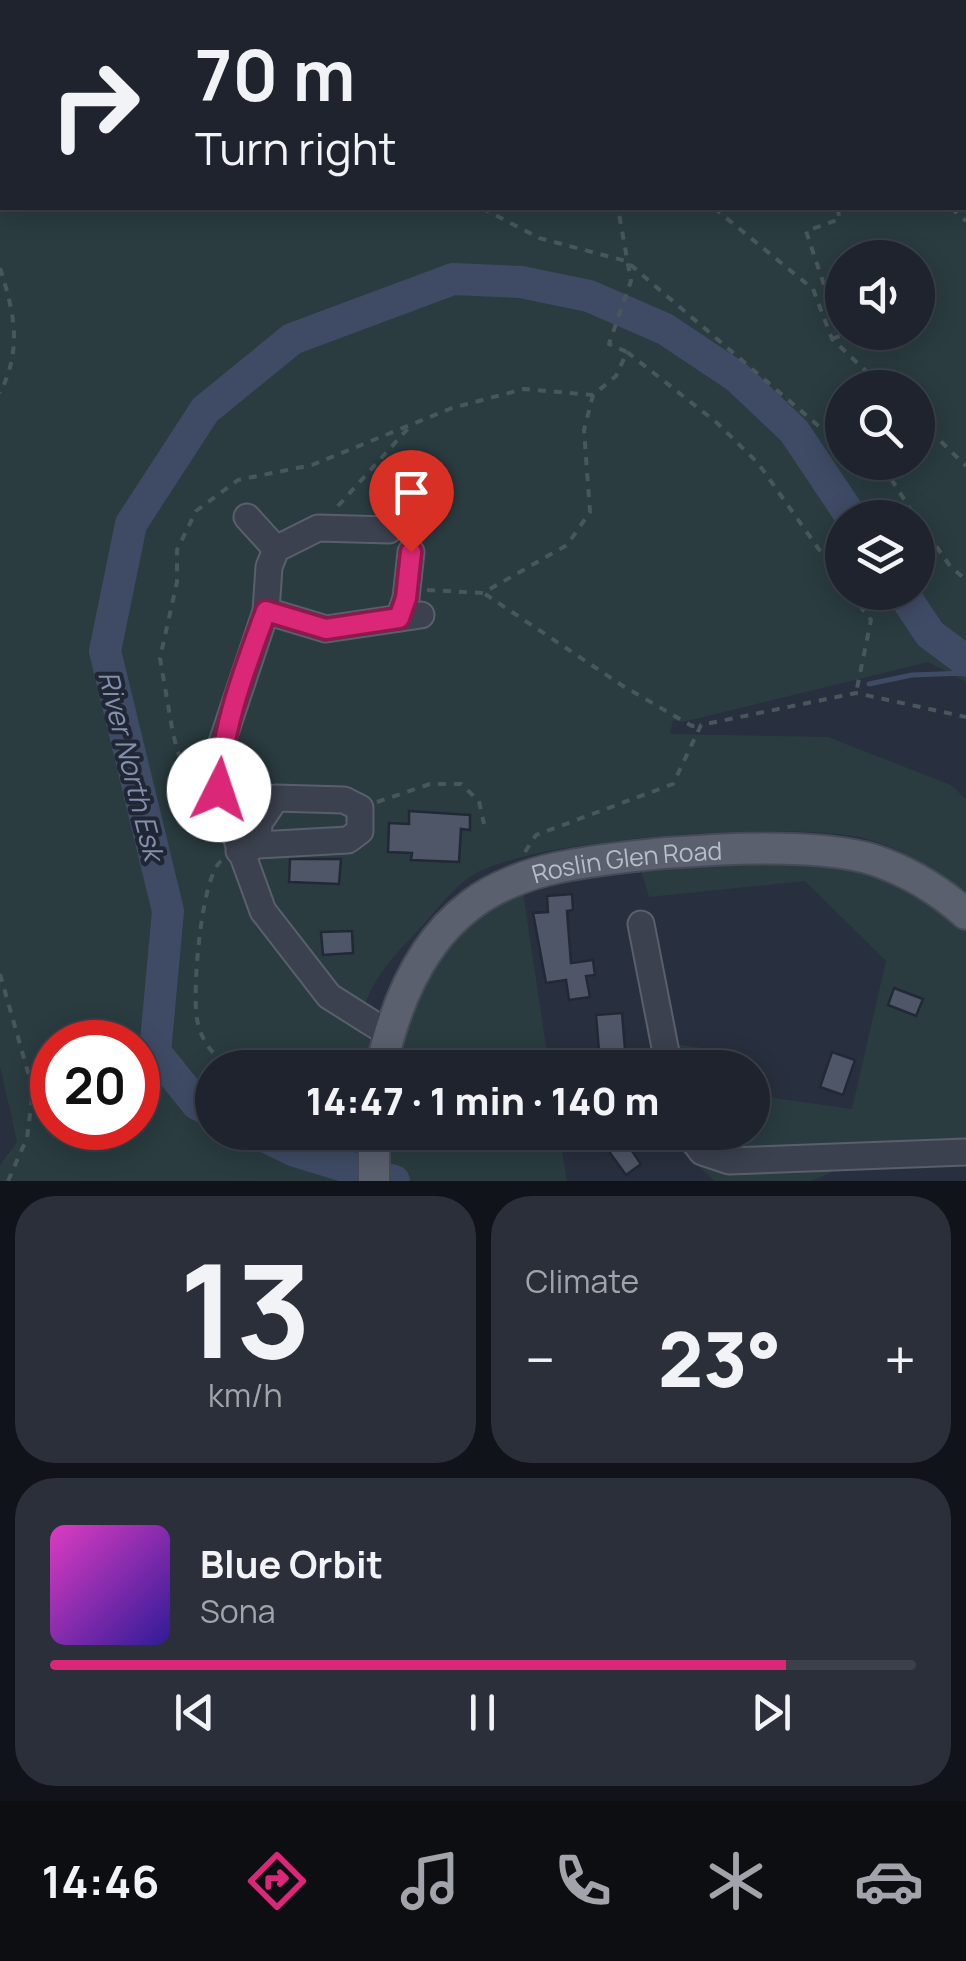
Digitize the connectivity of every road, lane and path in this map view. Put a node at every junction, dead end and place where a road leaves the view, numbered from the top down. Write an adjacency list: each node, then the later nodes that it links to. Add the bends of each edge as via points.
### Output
1 (486, 210): 5 (path, via 539,238)
2 (618, 210): 5 (path)
3 (716, 210): 8 (path)
4 (838, 210): 7 (path, via 840,218 806,230)
5 (626, 262): 11 (path, via 631,280 609,344); 16 (path)
6 (0, 268): 13 (path, via 17,343)
7 (824, 285): 8 (path)
8 (814, 289): 9 (path)
9 (825, 320)
10 (843, 350): 12 (path)
11 (626, 352): 14 (path, via 616,376); 25 (path, via 758,464)
12 (864, 370)
13 (0, 394)
14 (593, 396): 15 (path, via 524,389); 28 (path, via 584,430 590,512 567,545)
15 (414, 422): 20 (path); 36 (path, via 312,466 238,480 186,525 160,658 173,734 194,808 217,840)
16 (825, 432)
17 (935, 436): 18 (path)
18 (966, 466)
19 (247, 517): 23 (lane)
20 (318, 528): 21 (lane); 23 (lane)
21 (390, 530)
22 (935, 545): 26 (path)
23 (276, 549): 30 (lane)
24 (411, 552): 27 (lane)
25 (825, 558)
26 (966, 580)
27 (407, 589): 28 (path); 30 (lane, via 410,617 326,629)
28 (483, 592): 33 (path, via 623,686)
29 (863, 610): 31 (path, via 870,620)
30 (266, 611): 36 (lane, via 221,745 219,790)
31 (856, 692): 32 (path); 33 (path)
32 (966, 717)
33 (702, 726): 37 (path, via 673,784 536,835 524,849)
34 (360, 808): 35 (path, via 430,784 461,784 479,801); 36 (lane, via 360,831 348,840); 36 (lane, via 344,800 276,798)
35 (484, 824)
36 (245, 848): 41 (lane, via 263,911 329,996); 42 (path, via 212,869 204,905 196,1017)
37 (532, 876): 38 (main road, Roslin Glen Road, via 651,857 810,847 909,875); 41 (main road, Roslin Glen Road, via 471,904 432,947 406,986)
38 (966, 914)
39 (641, 924): 44 (lane)
40 (0, 974): 48 (path, via 33,1090 27,1138)
41 (389, 1034): 43 (main road, Roslin Glen Road)
42 (209, 1050)
43 (385, 1050)
44 (666, 1050)
45 (374, 1150): 49 (main road)
46 (700, 1150): 47 (lane, via 729,1162)
47 (966, 1152)
48 (8, 1181)
49 (374, 1181)

